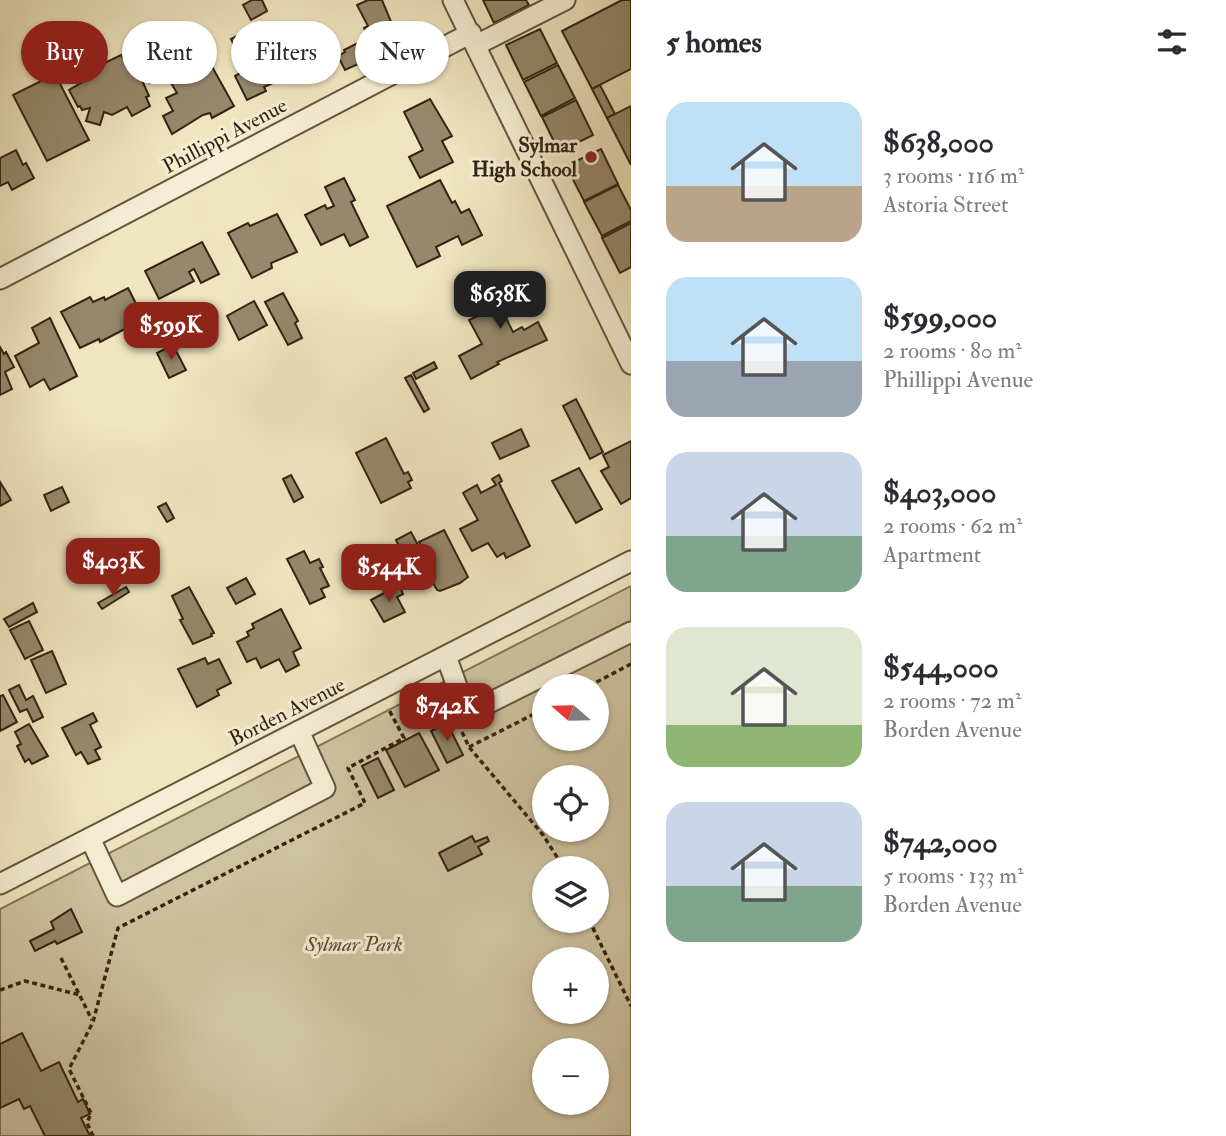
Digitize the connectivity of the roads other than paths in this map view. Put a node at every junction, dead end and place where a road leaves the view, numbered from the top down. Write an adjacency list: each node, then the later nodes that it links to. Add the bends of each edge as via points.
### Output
1 (453, 0): 3 (street)
2 (565, 0): 3 (street, Phillippi Avenue)
3 (474, 39): 4 (street, Phillippi Avenue); 5 (street)
4 (0, 279)
5 (631, 365)
6 (631, 561): 8 (street, Borden Avenue)
7 (631, 632): 8 (street, via 467,714)
8 (446, 656): 9 (street, Borden Avenue)
9 (299, 731): 10 (street, Borden Avenue); 10 (street, via 325,788 117,896)
10 (90, 838): 11 (street, Borden Avenue)
11 (0, 884)

